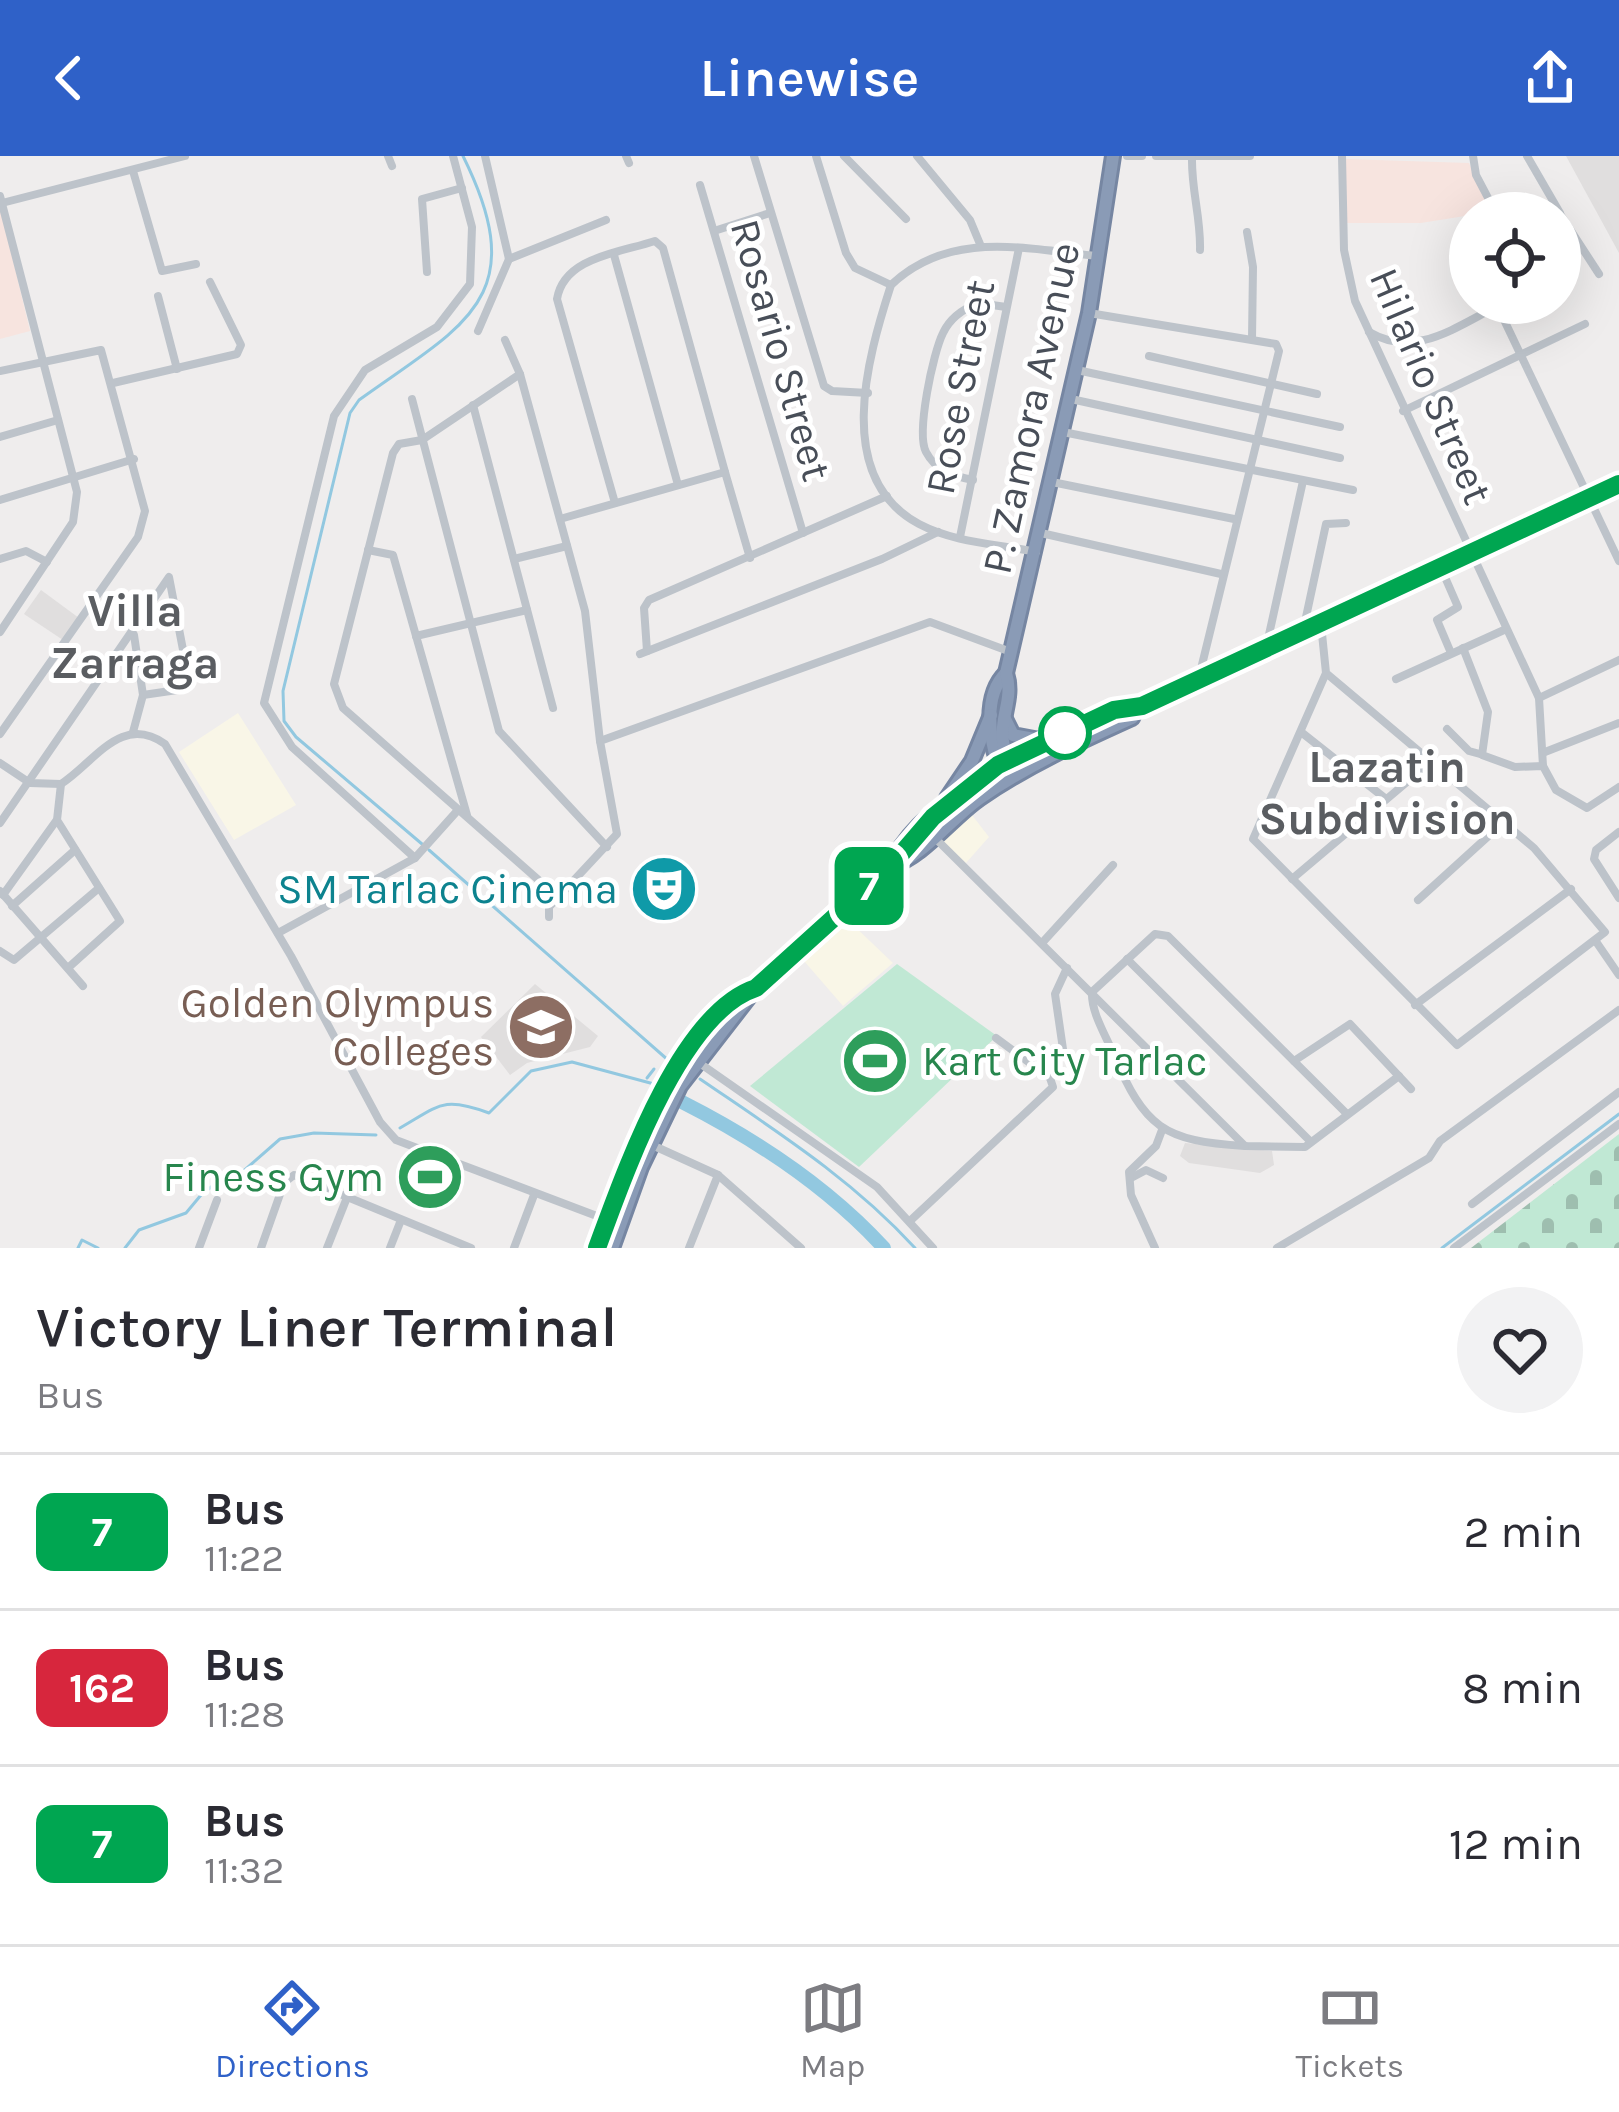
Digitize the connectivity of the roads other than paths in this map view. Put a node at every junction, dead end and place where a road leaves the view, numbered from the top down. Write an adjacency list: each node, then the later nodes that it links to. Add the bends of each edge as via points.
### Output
1 (185, 156): 18 (street)
2 (453, 156): 20 (street)
3 (484, 156): 35 (street)
4 (754, 156): 24 (street)
5 (826, 156): 16 (street)
6 (844, 156): 25 (street)
7 (917, 156): 29 (street)
8 (1112, 156): 34 (highway, P. Zamora Avenue)
9 (1127, 156): 10 (street)
10 (1142, 156)
11 (1156, 156): 17 (street)
12 (1250, 156): 17 (street)
13 (1342, 156): 48 (street, Hilario Street, via 1345,250)
14 (1473, 156): 21 (street)
15 (1527, 156): 22 (street)
16 (816, 157): 40 (street, via 846,253 856,268)
17 (1192, 157): 32 (street)
18 (133, 171): 23 (street); 36 (street, via 162,271)
19 (700, 185): 27 (street, Rosario Street)
20 (462, 188): 37 (street, via 422,200); 154 (street, via 472,227 470,284 437,327 365,370 334,416 264,703 292,747)
21 (1485, 192)
22 (1548, 192)
23 (1, 200): 53 (street)
24 (770, 212): 27 (street); 60 (street, via 824,386)
25 (906, 219)
26 (605, 220): 35 (street)
27 (714, 231): 92 (street, Rosario Street)
28 (1247, 232): 49 (street)
29 (980, 244): 30 (street); 40 (street, via 943,253)
30 (1018, 248): 34 (street); 42 (street, Rose Street)
31 (1581, 248): 38 (street)
32 (1200, 250)
33 (614, 255): 76 (street, via 655,241 663,248); 81 (street); 87 (street, via 566,273 557,298)
34 (1097, 256): 43 (highway, P. Zamora Avenue)
35 (508, 259): 47 (street)
36 (196, 264)
37 (427, 272)
38 (1599, 274)
39 (209, 282): 54 (street, via 240,350)
40 (891, 285): 60 (street)
41 (158, 296): 54 (street)
42 (1006, 308): 78 (street, Rose Street); 78 (street, via 978,303 949,324 923,419 928,456 941,470)
43 (1089, 313): 49 (street); 55 (highway, P. Zamora Avenue)
44 (1456, 324): 48 (street, via 1410,345)
45 (1508, 324): 51 (street)
46 (1585, 324): 51 (street)
47 (478, 331)
48 (1367, 331): 66 (street, Hilario Street)
49 (1252, 339): 58 (street, via 1276,344)
50 (505, 340): 57 (street)
51 (1522, 355): 66 (street); 85 (street)
52 (1149, 356): 58 (street)
53 (40, 359): 56 (street); 59 (street, via 97,348); 67 (street)
54 (177, 369): 59 (street)
55 (1077, 370): 63 (highway, P. Zamora Avenue); 65 (street)
56 (0, 371)
57 (520, 374): 64 (street); 88 (street)
58 (1270, 381): 61 (street); 65 (street)
59 (113, 383): 74 (street)
60 (868, 393): 84 (street, via 862,447)
61 (1317, 394)
62 (412, 399): 72 (street)
63 (1071, 399): 69 (highway, P. Zamora Avenue); 71 (street)
64 (473, 405): 72 (street); 101 (street)
65 (1263, 411): 68 (street); 71 (street)
66 (1403, 411): 98 (street, Hilario Street)
67 (58, 420): 70 (street); 77 (street)
68 (1340, 427)
69 (1064, 432): 75 (street); 80 (highway, P. Zamora Avenue)
70 (0, 437)
71 (1255, 439): 73 (street); 75 (street)
72 (422, 440): 96 (street, via 393,453); 108 (street)
73 (1340, 458)
74 (134, 459): 77 (street); 131 (street, via 145,511 138,537)
75 (1247, 468): 79 (street); 89 (street)
76 (725, 472): 81 (street); 99 (street)
77 (76, 478): 86 (street); 103 (street, via 73,523)
78 (973, 480): 94 (street, Rose Street)
79 (1303, 481): 83 (street); 114 (street)
80 (1052, 482): 89 (street); 93 (highway, P. Zamora Avenue)
81 (678, 484): 87 (street)
82 (1619, 484): 85 (highway)
83 (1353, 490)
84 (887, 496): 91 (street); 92 (street)
85 (1589, 498): 98 (highway); 102 (street)
86 (0, 500)
87 (615, 503): 88 (street)
88 (560, 519): 95 (street)
89 (1234, 519): 105 (street)
90 (1346, 523): 110 (street, via 1326,524)
91 (939, 531): 94 (street); 99 (street, via 644,653 646,602)
92 (803, 533): 99 (street)
93 (1041, 533): 97 (highway, P. Zamora Avenue); 105 (street)
94 (960, 537): 97 (street)
95 (567, 546): 101 (street); 132 (street, via 585,611)
96 (368, 550): 113 (street, via 393,555); 145 (street, via 335,696)
97 (1036, 552): 116 (highway, P. Zamora Avenue)
98 (1469, 553): 104 (highway); 109 (street, Hilario Street)
99 (750, 558)
100 (0, 559): 103 (street, via 26,551)
101 (514, 559): 106 (street)
102 (1619, 561)
103 (47, 562): 111 (street)
104 (1441, 567): 107 (highway); 117 (street, via 1458,607 1437,620)
105 (1221, 574): 121 (street)
106 (527, 610): 108 (street); 124 (street)
107 (1320, 622): 110 (highway); 119 (street)
108 (472, 625): 113 (street); 152 (street, via 499,730)
109 (1504, 630): 115 (street); 123 (street, Hilario Street)
110 (1303, 631): 114 (highway)
111 (0, 632)
112 (134, 634): 122 (street); 122 (street, via 169,578 189,681 184,689); 141 (street)
113 (416, 636): 145 (street)
114 (1266, 648): 121 (highway)
115 (1462, 648): 117 (street); 135 (street, via 1488,712)
116 (1011, 652): 126 (highway, P. Zamora Avenue); 132 (street, via 930,622)
117 (1451, 653): 120 (street)
118 (1619, 660): 123 (street)
119 (1326, 674): 130 (street); 136 (street)
120 (1396, 679)
121 (1198, 681): 125 (highway)
122 (143, 695): 129 (street)
123 (1539, 698): 134 (street, Hilario Street)
124 (553, 708)
125 (1136, 709): 133 (highway, via 1126,706); 140 (highway)
126 (996, 714): 133 (highway, via 1013,735); 138 (highway, P. Zamora Avenue); 146 (highway)
127 (1619, 723): 134 (street)
128 (1448, 729): 135 (street)
129 (133, 732): 142 (street); 166 (street, via 165,744)
130 (1301, 732): 144 (street); 157 (street, via 1253,834)
131 (0, 734)
132 (600, 741): 152 (street, via 617,830)
133 (1046, 741): 138 (highway)
134 (1545, 752): 139 (street, Hilario Street)
135 (1480, 754): 139 (street, via 1515,767)
136 (1433, 760): 144 (street); 148 (street)
137 (0, 763): 141 (street)
138 (1003, 763): 140 (highway, P. Zamora Avenue); 146 (highway)
139 (1543, 766): 143 (street, via 1578,806 1594,806)
140 (1012, 777): 151 (highway)
141 (31, 783): 142 (street); 149 (street)
142 (61, 784): 147 (street)
143 (1619, 787)
144 (1386, 799): 157 (street)
145 (462, 813): 154 (street); 161 (street)
146 (933, 817): 156 (highway)
147 (57, 820): 153 (street); 160 (street)
148 (1505, 821): 159 (street); 163 (street)
149 (0, 823)
150 (1619, 832): 162 (street, via 1594,859)
151 (933, 836): 156 (highway); 168 (street)
152 (607, 848): 161 (street)
153 (75, 850): 158 (street); 164 (street)
154 (416, 856): 166 (street)
155 (1112, 865): 168 (street)
156 (890, 867): 176 (highway)
157 (1292, 879): 178 (street)
158 (99, 888): 167 (street); 172 (street, via 118,925)
159 (1571, 889): 169 (street, via 1606,936); 178 (street)
160 (2, 893): 164 (street)
161 (559, 898): 165 (street)
162 (1619, 898)
163 (1418, 901)
164 (12, 906): 167 (street)
165 (549, 916)
166 (278, 933): 196 (street, via 396,1140)
167 (40, 938): 170 (street, via 14,960); 172 (street)
168 (1042, 943): 173 (street)
169 (1597, 943): 174 (street); 178 (street, via 1457,1046)
170 (0, 951)
171 (1127, 958): 177 (street); 183 (street, via 1164,933); 190 (street)
172 (68, 968): 175 (street)
173 (1067, 968): 177 (street); 181 (street, via 1055,994)
174 (1619, 975)
175 (83, 986)
176 (756, 988): 182 (highway); 202 (highway, via 738,997 671,1074 633,1148)
177 (1092, 992): 189 (street, via 1135,1104); 192 (street)
178 (1415, 1005)
179 (1619, 1010): 216 (street, via 1429,1157)
180 (996, 1038): 201 (street, via 1053,1087)
181 (1064, 1056)
182 (697, 1061): 191 (highway); 201 (street, via 877,1187)
183 (1294, 1061): 184 (street, via 1350,1024); 187 (street)
184 (1399, 1076): 185 (street); 187 (street)
185 (1411, 1089)
186 (1619, 1092): 199 (street)
187 (1347, 1114): 190 (street)
188 (1619, 1124): 217 (street)
189 (1162, 1130): 192 (street); 194 (street, via 1156,1146 1129,1167)
190 (1310, 1141): 192 (street, via 1301,1148)
191 (651, 1144): 193 (street); 202 (highway)
192 (1245, 1146)
193 (718, 1175): 212 (street); 213 (street)
194 (1131, 1178): 195 (street, via 1146,1169); 215 (street)
195 (1163, 1178)
196 (533, 1195): 202 (street); 209 (street)
197 (217, 1199): 204 (street)
198 (346, 1200): 200 (street); 205 (street, via 287,1177); 206 (street)
199 (1472, 1204)
200 (401, 1220): 203 (street); 207 (street)
201 (910, 1221): 214 (street)
202 (614, 1222): 210 (highway); 211 (highway)
203 (452, 1245): 208 (street)
204 (199, 1248)
205 (262, 1248)
206 (327, 1248)
207 (390, 1248)
208 (471, 1248)
209 (514, 1248)
210 (597, 1248)
211 (612, 1248)
212 (689, 1248)
213 (801, 1248)
214 (933, 1248)
215 (1155, 1248)
216 (1277, 1248)
217 (1454, 1248)

